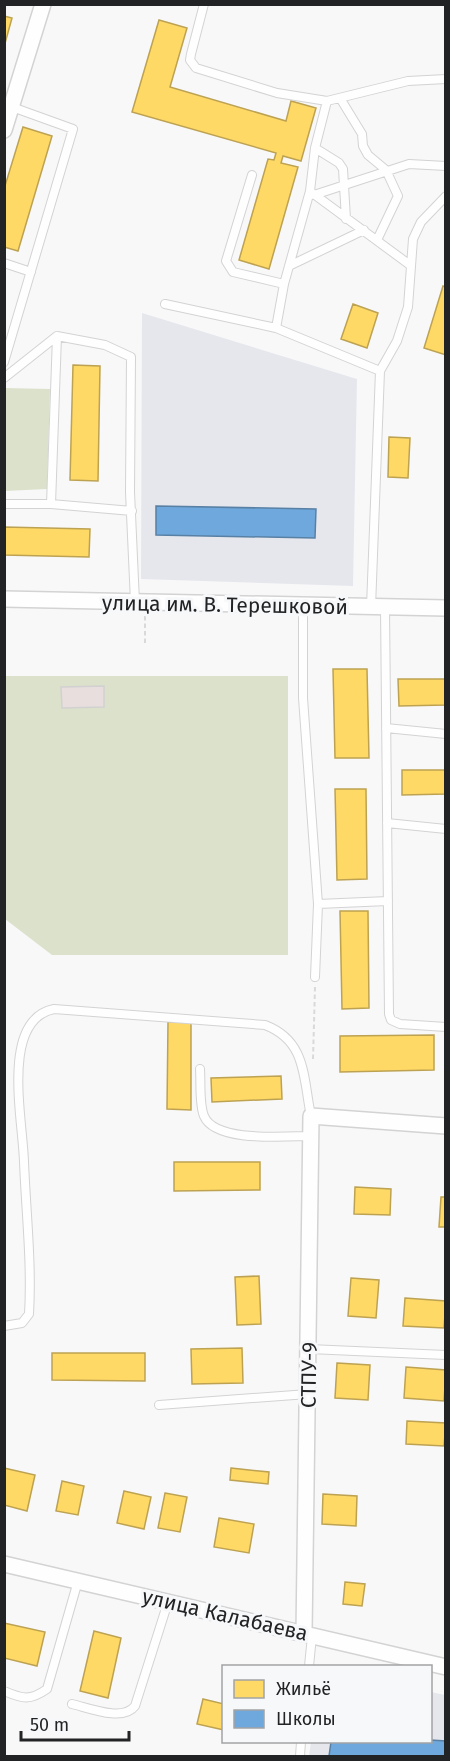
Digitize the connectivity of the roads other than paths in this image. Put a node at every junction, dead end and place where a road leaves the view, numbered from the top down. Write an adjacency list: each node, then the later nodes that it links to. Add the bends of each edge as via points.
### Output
1 (43, 4): 6 (street)
2 (204, 4): 5 (lane, via 190,60 196,68 277,93)
3 (446, 79): 4 (lane, via 408,81)
4 (340, 98): 5 (lane); 10 (lane, via 362,134 368,155)
5 (327, 101): 8 (lane)
6 (12, 106): 7 (street); 21 (lane, via 73,129)
7 (4, 130)
8 (315, 148): 12 (lane, via 339,163); 13 (lane)
9 (446, 165): 10 (lane, via 409,164)
10 (386, 170): 12 (lane); 17 (lane, via 398,196)
11 (252, 175): 22 (lane, via 226,261 233,272)
12 (344, 183): 13 (lane); 15 (lane)
13 (312, 193): 15 (lane); 20 (lane)
14 (446, 196): 19 (lane, via 421,222 413,239)
15 (346, 219): 16 (lane)
16 (364, 230): 17 (lane); 20 (lane)
17 (377, 240): 19 (lane)
18 (4, 264): 21 (lane)
19 (410, 265): 27 (lane, via 408,307 397,341)
20 (289, 266): 22 (lane)
21 (31, 272): 26 (lane)
22 (284, 284): 24 (lane)
23 (165, 304): 24 (lane)
24 (276, 328): 27 (lane)
25 (57, 336): 28 (lane); 30 (lane); 31 (lane, via 105,345 130,357)
26 (4, 362)
27 (380, 371): 35 (lane)
28 (4, 378)
29 (4, 504): 30 (lane)
30 (51, 504): 31 (lane)
31 (132, 512): 33 (lane)
32 (4, 599): 33 (street, улица им. В. Терешковой)
33 (140, 604): 34 (street, улица им. В. Терешковой)
34 (303, 606): 35 (street, улица им. В. Терешковой); 42 (lane, via 303,698)
35 (378, 607): 36 (street, улица им. В. Терешковой); 37 (lane)
36 (446, 608)
37 (386, 728): 38 (lane); 39 (lane)
38 (446, 734)
39 (387, 823): 40 (lane); 41 (lane)
40 (446, 829)
41 (388, 901): 42 (lane); 44 (lane, via 391,1020)
42 (318, 904): 43 (lane)
43 (315, 977)
44 (446, 1027)
45 (200, 1069): 48 (lane, via 204,1116 212,1127 230,1134)
46 (311, 1116): 47 (street); 48 (street, СТПУ-9); 49 (lane, via 290,1038 265,1025 54,1008 36,1014 19,1037 13,1085 24,1159 28,1314 22,1323)
47 (446, 1126)
48 (313, 1136): 50 (street, СТПУ-9)
49 (4, 1326)
50 (309, 1349): 51 (lane); 52 (street, СТПУ-9)
51 (446, 1355)
52 (308, 1394): 53 (lane); 57 (street, СТПУ-9)
53 (159, 1405)
54 (4, 1564): 55 (street, улица Калабаева)
55 (78, 1581): 56 (street, улица Калабаева); 60 (lane, via 47,1689 25,1700)
56 (168, 1602): 57 (street, улица Калабаева); 61 (lane, via 131,1712 122,1714)
57 (308, 1635): 58 (lane); 59 (street, улица Калабаева)
58 (309, 1665)
59 (446, 1667)
60 (4, 1691)
61 (72, 1704)

